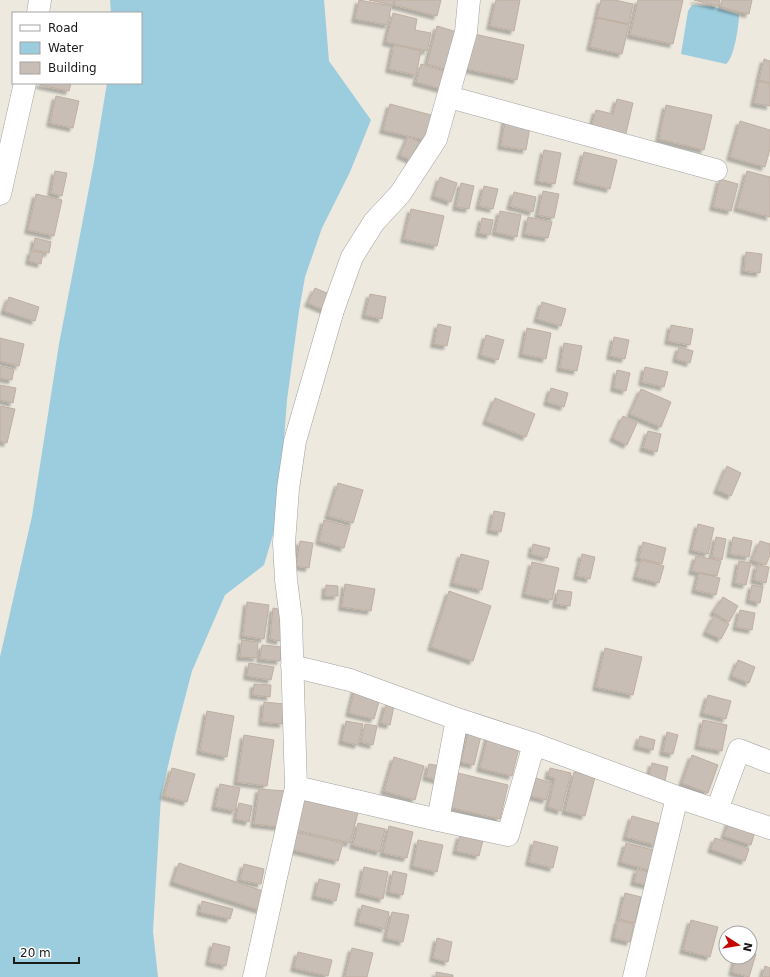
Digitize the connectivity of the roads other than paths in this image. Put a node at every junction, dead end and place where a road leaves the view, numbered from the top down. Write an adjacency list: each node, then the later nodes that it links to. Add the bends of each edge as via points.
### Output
1 (40, 0): 3 (street)
2 (469, 0): 5 (street, via 466,32)
3 (38, 12)
4 (25, 84): 7 (street)
5 (449, 97): 6 (street); 8 (street, via 436,138 400,194 374,222 352,256 333,310 295,441 284,543 291,619)
6 (716, 170)
7 (0, 194)
8 (292, 666): 9 (street, via 350,680); 12 (street)
9 (456, 719): 10 (street); 15 (street)
10 (534, 744): 13 (street); 15 (street, via 508,835)
11 (770, 762): 14 (street, via 739,750)
12 (296, 787): 15 (street); 17 (street)
13 (677, 797): 14 (street); 18 (street)
14 (717, 810): 16 (street)
15 (438, 820)
16 (770, 828)
17 (254, 977)
18 (634, 977)

